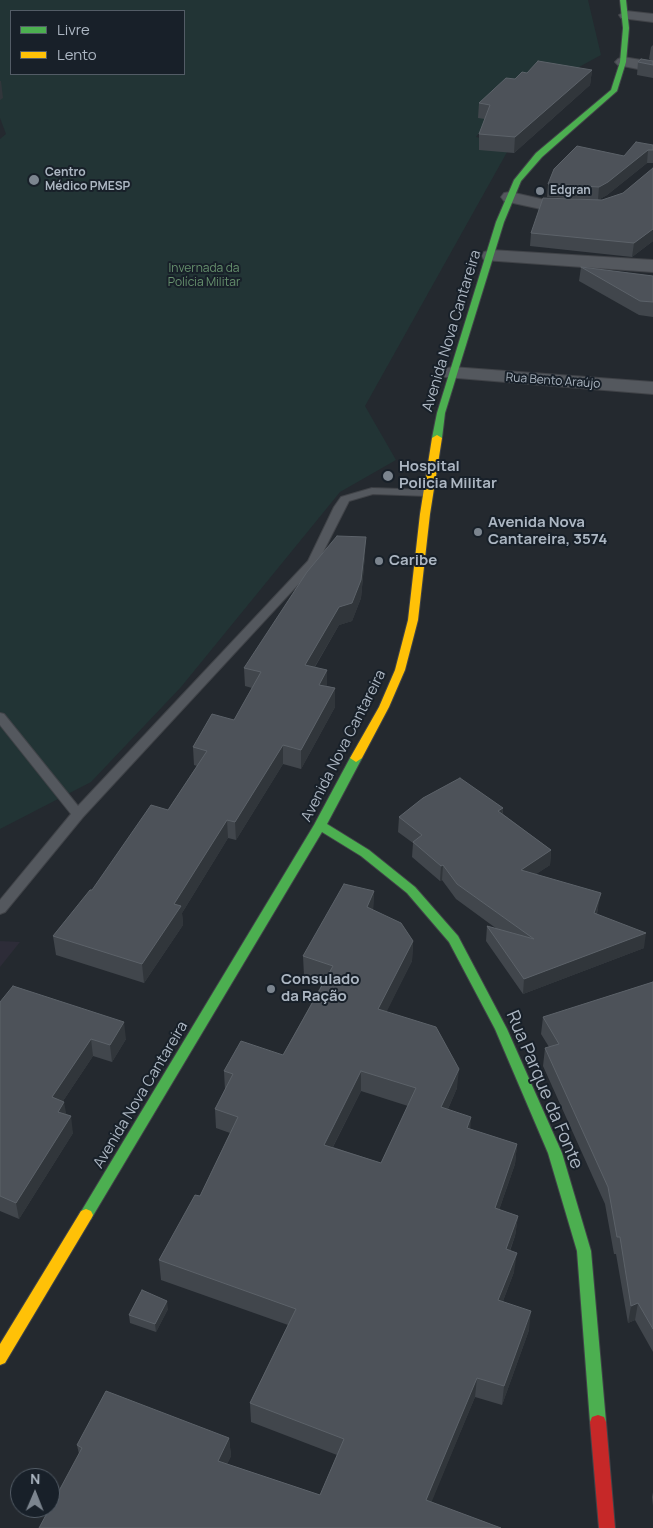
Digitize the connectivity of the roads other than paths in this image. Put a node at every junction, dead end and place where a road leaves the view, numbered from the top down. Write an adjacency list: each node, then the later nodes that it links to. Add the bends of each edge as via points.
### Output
1 (625, 14): 2 (street); 3 (street); 4 (main road, Avenida Nova Cantareira)
2 (653, 18)
3 (653, 32)
4 (622, 62): 5 (street); 6 (main road, Avenida Nova Cantareira, via 614,91 539,155 518,180)
5 (653, 67)
6 (510, 197): 7 (street, via 541,204); 8 (main road, Avenida Nova Cantareira)
7 (594, 208)
8 (491, 256): 9 (street); 10 (main road, Avenida Nova Cantareira)
9 (653, 266)
10 (452, 373): 11 (street, Rua Bento Araújo); 12 (main road, Avenida Nova Cantareira, via 440,413)
11 (653, 388)
12 (428, 493): 14 (lane, via 372,491 345,499 313,562); 15 (main road, Avenida Nova Cantareira, via 413,620 400,670)
13 (0, 716): 14 (lane)
14 (78, 814): 16 (lane)
15 (320, 825): 17 (main road, Avenida Nova Cantareira); 18 (main road, Rua Parque da Fonte, via 365,853 411,890 454,939 501,1028 555,1153 584,1251)
16 (0, 910)
17 (0, 1358)
18 (607, 1528)

